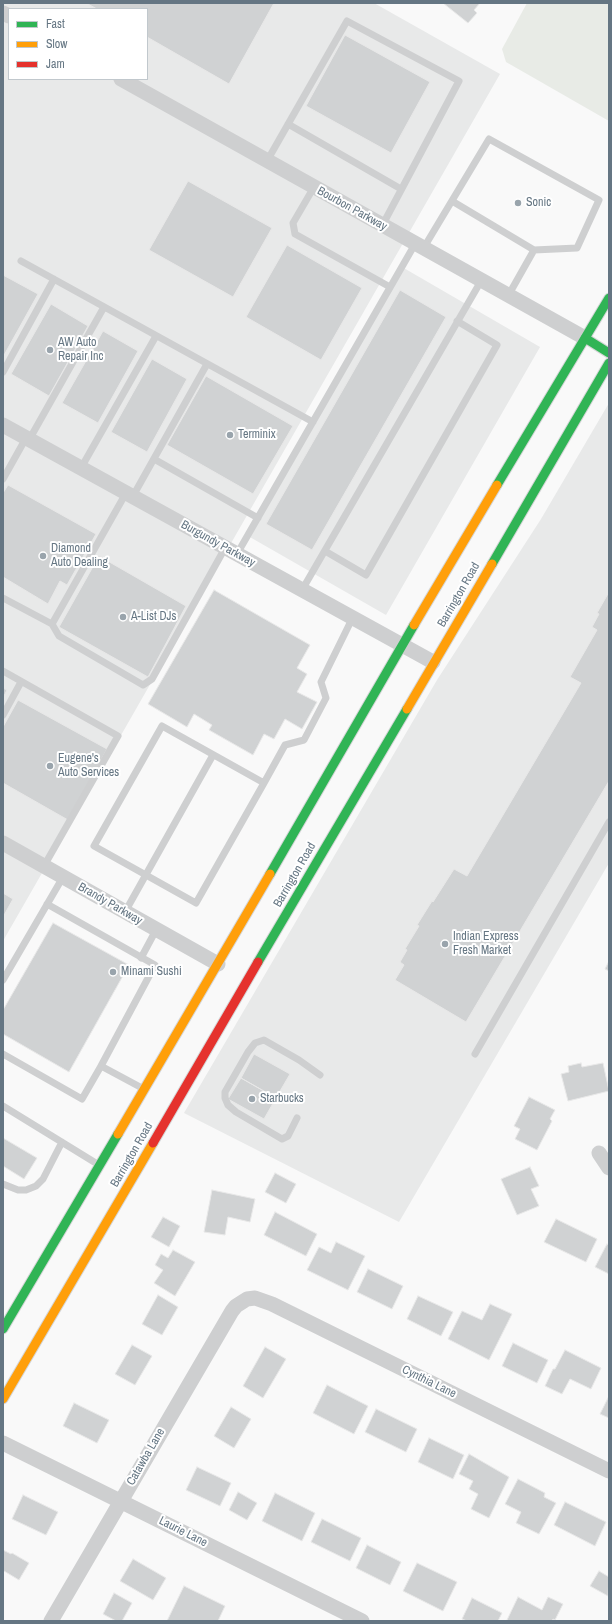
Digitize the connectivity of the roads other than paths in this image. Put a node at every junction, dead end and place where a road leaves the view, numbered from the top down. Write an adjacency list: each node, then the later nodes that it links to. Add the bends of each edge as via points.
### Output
1 (123, 80): 3 (street, Bourbon Parkway)
2 (288, 124): 3 (lane); 5 (lane); 5 (lane, via 347,21 459,81)
3 (267, 161): 4 (street, Bourbon Parkway)
4 (314, 187): 7 (street, Bourbon Parkway); 13 (lane, via 293,223 295,234)
5 (401, 189): 7 (lane)
6 (452, 201): 8 (lane); 9 (lane); 9 (lane, via 489,139 599,200 577,248)
7 (382, 226): 8 (street, Bourbon Parkway)
8 (419, 246): 12 (street, Bourbon Parkway); 13 (lane)
9 (534, 250): 14 (lane)
10 (21, 261): 11 (lane)
11 (54, 279): 16 (lane); 23 (lane)
12 (481, 281): 14 (street, Bourbon Parkway); 17 (lane)
13 (390, 287): 24 (lane)
14 (508, 296): 19 (street, Bourbon Parkway)
15 (609, 298): 19 (main road, Barrington Road)
16 (104, 307): 18 (lane); 26 (lane)
17 (457, 321): 33 (lane); 33 (lane, via 498,345 366,575)
18 (156, 336): 22 (lane); 28 (lane)
19 (585, 338): 20 (main road); 38 (main road, Barrington Road)
20 (609, 353)
21 (609, 363): 39 (main road, Barrington Road)
22 (207, 364): 24 (lane); 27 (lane)
23 (3, 372)
24 (313, 422): 31 (lane)
25 (3, 425): 26 (street, Burgundy Parkway)
26 (28, 439): 28 (street, Burgundy Parkway); 29 (lane)
27 (154, 459): 30 (lane); 31 (lane)
28 (81, 468): 30 (street, Burgundy Parkway)
29 (3, 479)
30 (130, 495): 32 (street, Burgundy Parkway); 37 (lane)
31 (258, 518): 32 (lane)
32 (231, 551): 34 (street, Burgundy Parkway); 37 (lane, via 152,679 143,685 59,636)
33 (325, 551): 34 (lane)
34 (302, 590): 36 (street, Burgundy Parkway)
35 (3, 598): 37 (lane)
36 (353, 618): 38 (street, Burgundy Parkway); 44 (lane, via 321,682 326,698 304,740 285,745)
37 (52, 624)
38 (402, 644): 39 (street, Burgundy Parkway); 54 (main road, Barrington Road)
39 (433, 662): 70 (main road, Barrington Road)
40 (3, 671): 41 (lane)
41 (22, 682): 42 (lane); 47 (lane, via 118,736)
42 (3, 715)
43 (213, 755): 44 (lane); 48 (lane); 48 (lane, via 162,726 94,846)
44 (264, 783): 48 (lane, via 196,903)
45 (609, 822): 57 (lane)
46 (3, 843): 47 (street, Brandy Parkway)
47 (44, 866): 49 (street, Brandy Parkway)
48 (144, 874): 51 (lane)
49 (63, 877): 50 (lane); 51 (street, Brandy Parkway)
50 (47, 904): 53 (lane); 55 (lane)
51 (125, 912): 52 (street, Brandy Parkway)
52 (156, 930): 53 (lane); 54 (street, Brandy Parkway)
53 (141, 958): 58 (lane, via 155,965)
54 (218, 964): 60 (main road, Barrington Road)
55 (3, 980)
56 (3, 1054): 58 (lane, via 82,1099)
57 (475, 1054)
58 (101, 1066): 60 (lane)
59 (320, 1075): 62 (lane, via 264,1040 255,1043 248,1052 225,1092 225,1098 232,1109 282,1139 288,1136)
60 (144, 1089): 65 (main road, Barrington Road)
61 (3, 1106): 63 (lane)
62 (297, 1118)
63 (62, 1142): 65 (lane); 67 (lane, via 43,1179 36,1186 18,1190)
64 (599, 1153): 66 (street)
65 (99, 1165): 69 (main road, Barrington Road)
66 (609, 1168)
67 (3, 1184)
68 (247, 1299): 72 (street, Cynthia Lane, via 255,1298 272,1304); 73 (street, Catawba Lane, via 232,1311)
69 (3, 1329)
70 (3, 1399)
71 (3, 1444): 73 (street, Laurie Lane)
72 (609, 1471)
73 (121, 1501): 74 (street, Laurie Lane); 75 (street, Catawba Lane)
74 (340, 1616): 76 (street, Laurie Lane)
75 (51, 1621)
76 (362, 1621)

